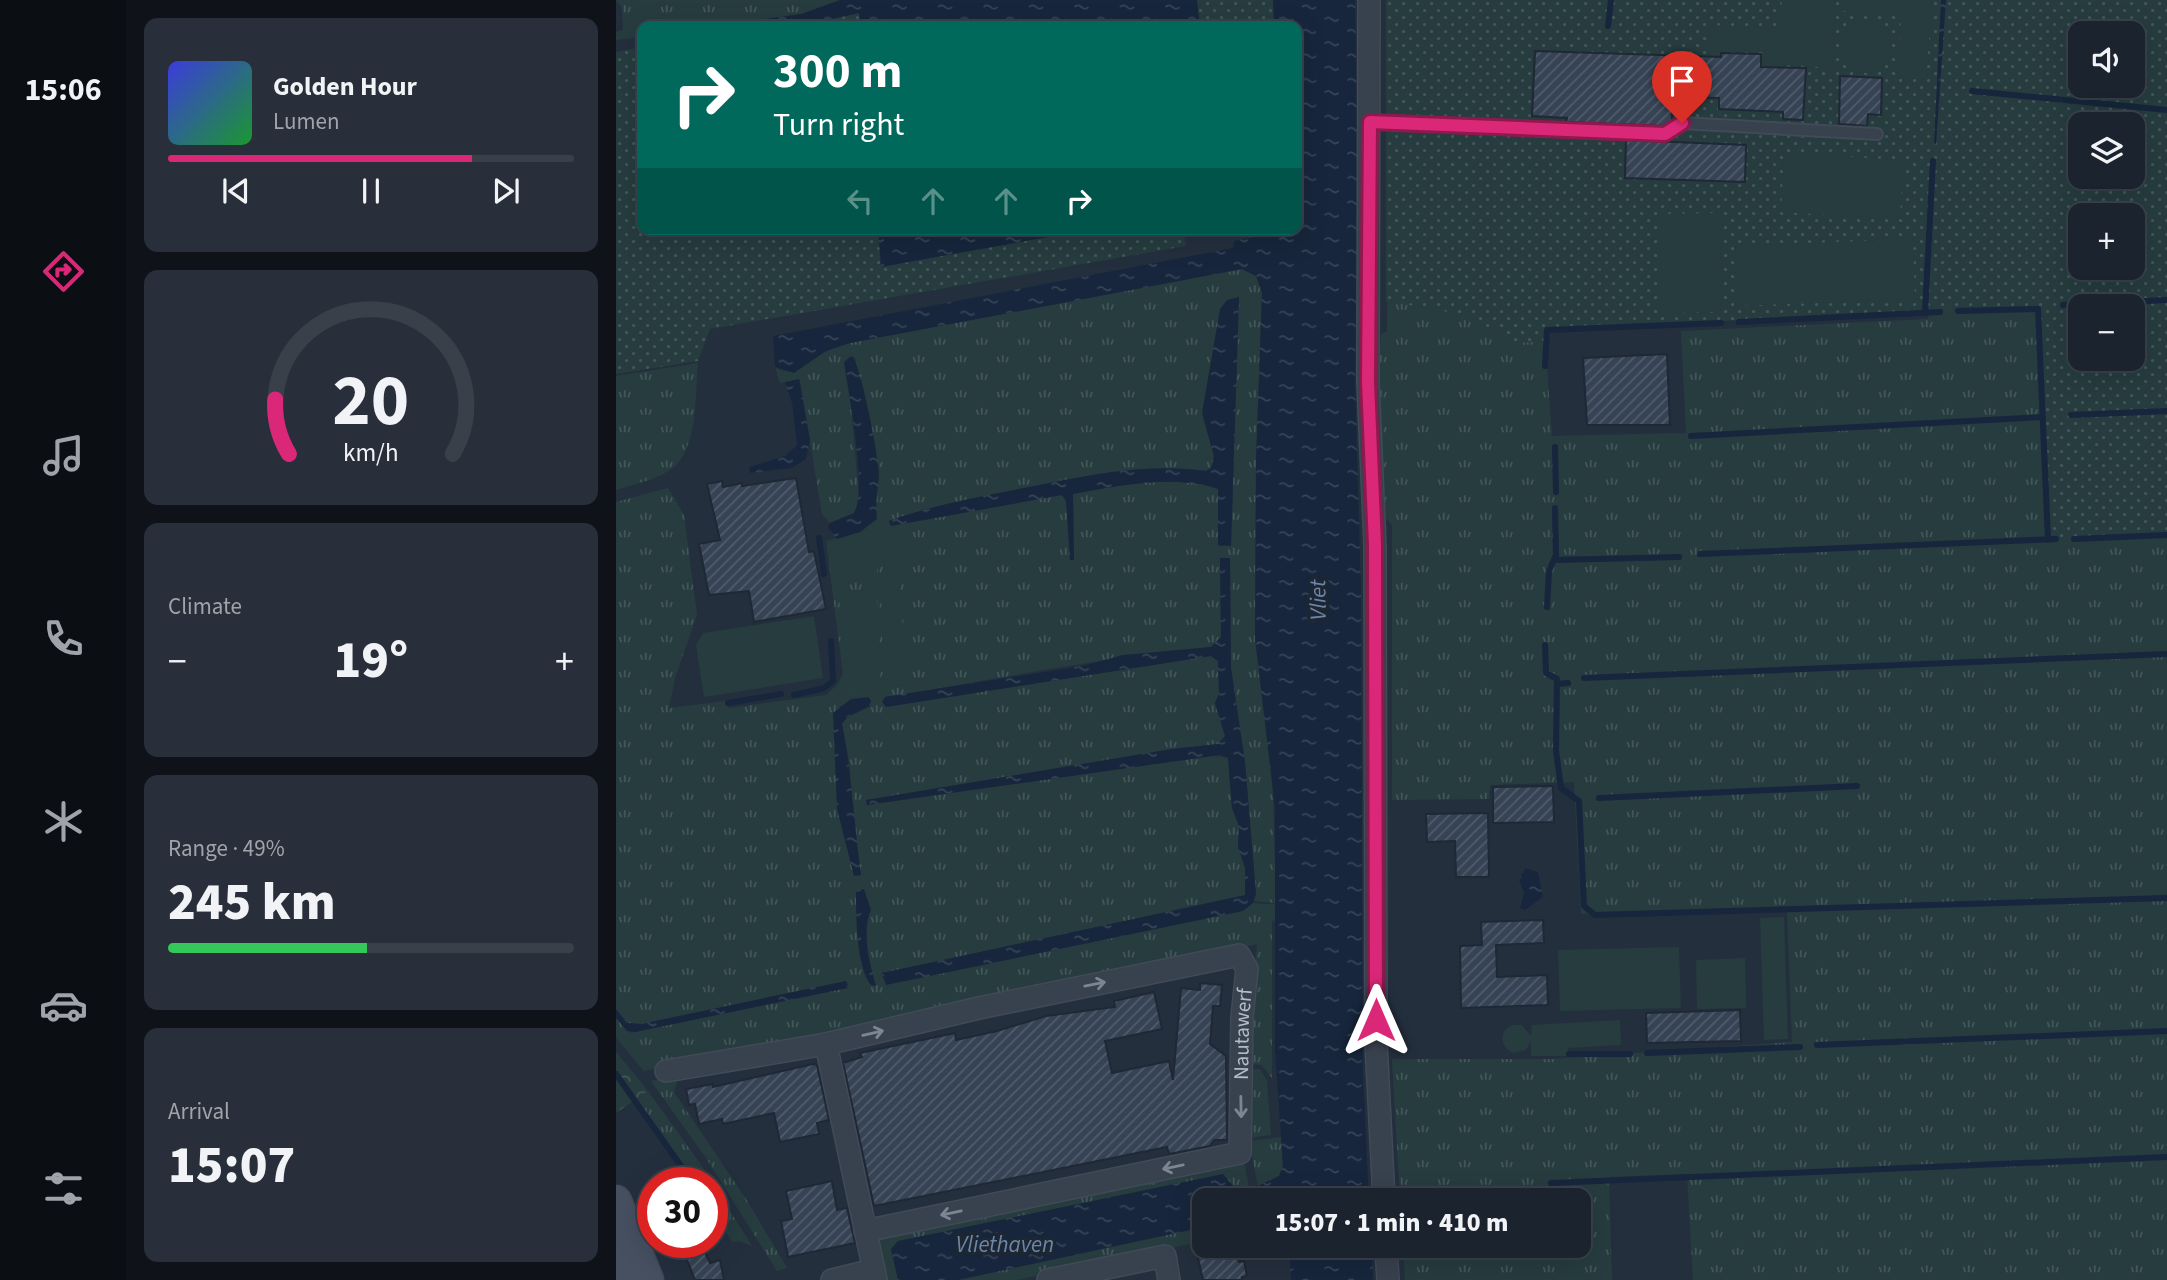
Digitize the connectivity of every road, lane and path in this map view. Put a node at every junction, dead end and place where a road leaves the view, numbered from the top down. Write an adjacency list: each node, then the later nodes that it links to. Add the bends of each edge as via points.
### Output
1 (1369, 0): 2 (street)
2 (1370, 122): 3 (lane, via 1665,134 1682,123); 6 (street, via 1368,382 1375,545 1376,1042)
3 (1877, 134)
4 (826, 1044): 5 (street, Nautawerf); 8 (street, via 845,1135 855,1156); 8 (street, Nautawerf, one-way to 8, via 1238,955 1247,970 1240,1153)
5 (666, 1071)
6 (1383, 1188)
7 (616, 1201): 13 (main road)
8 (865, 1231): 11 (street)
9 (616, 1258): 12 (main road)
10 (1387, 1258): 17 (street)
11 (875, 1275): 14 (street)
12 (624, 1280)
13 (648, 1280)
14 (832, 1280)
15 (1048, 1280): 16 (street, via 1165,1256)
16 (1169, 1280)
17 (1388, 1280)

